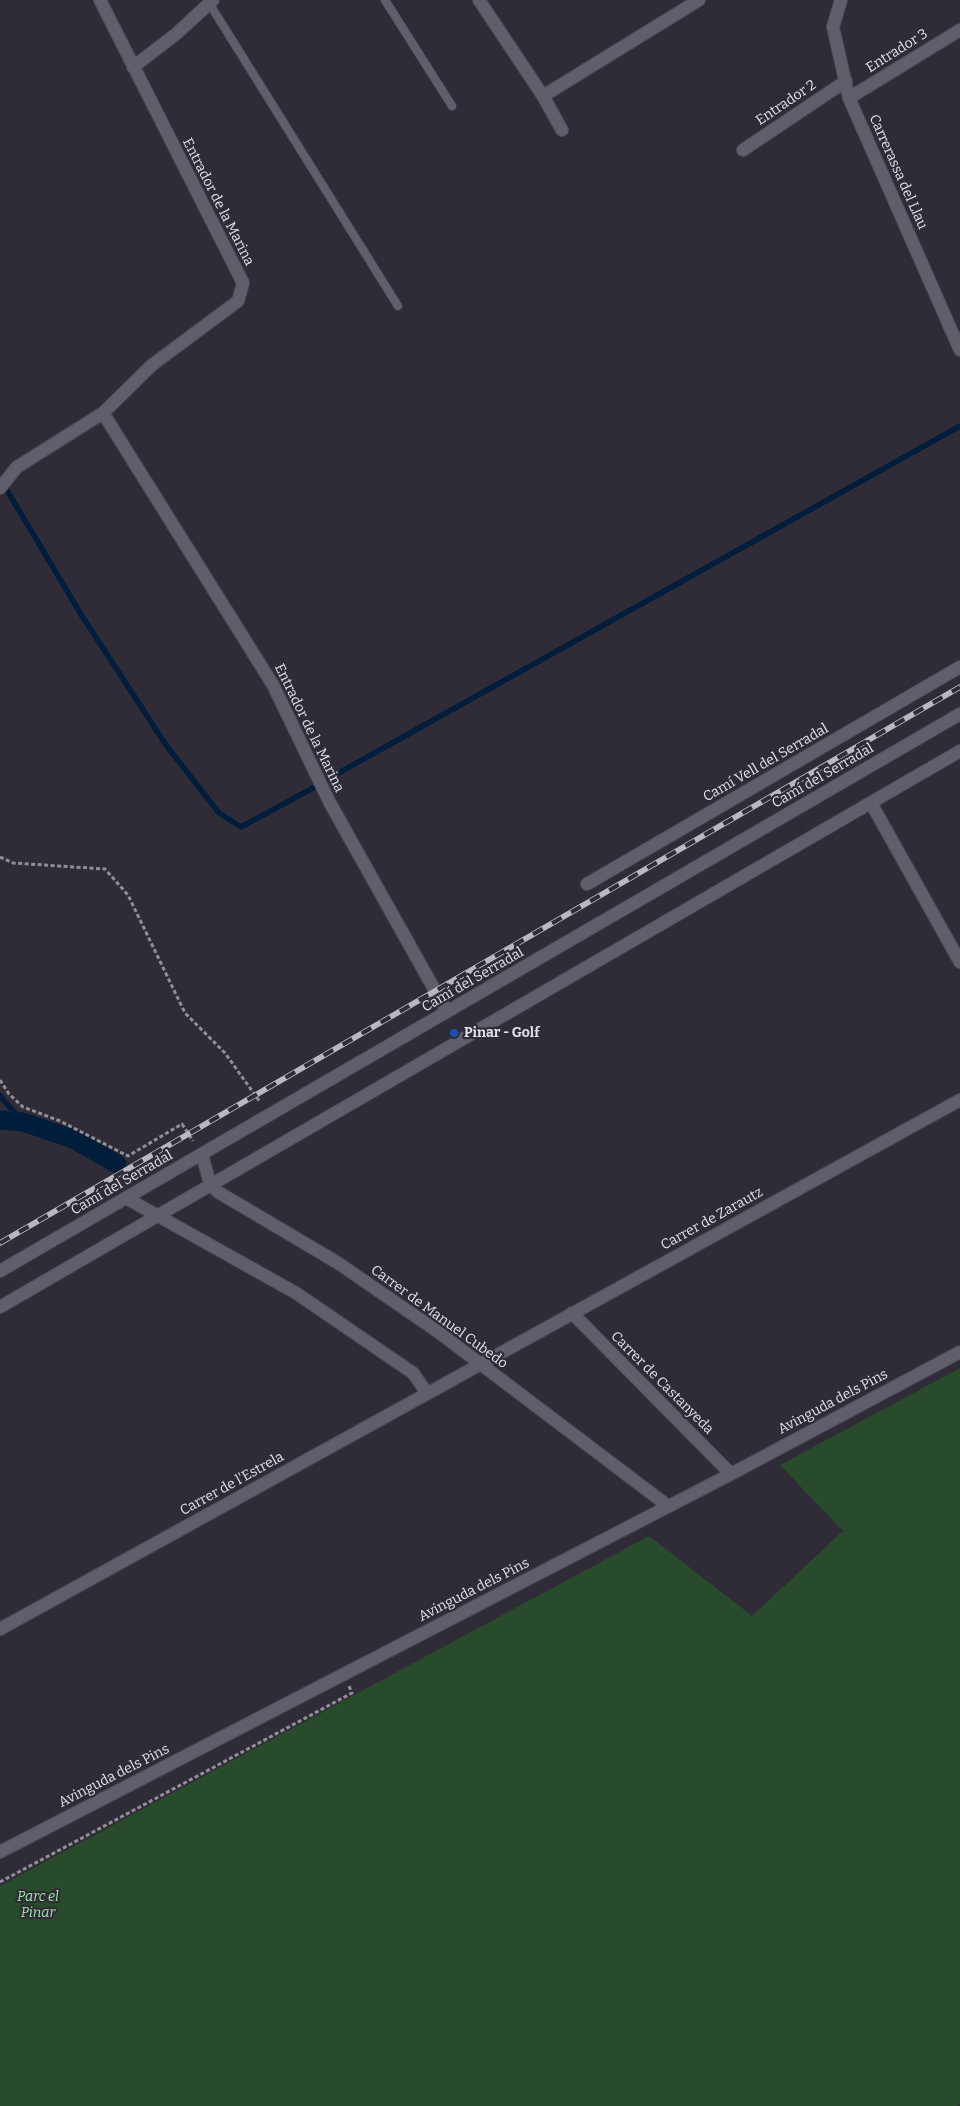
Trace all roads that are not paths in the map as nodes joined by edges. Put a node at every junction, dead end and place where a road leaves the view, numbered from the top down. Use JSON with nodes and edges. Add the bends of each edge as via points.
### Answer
{"nodes":[{"id":1,"x":100,"y":0,"type":"edge"},
{"id":2,"x":385,"y":0,"type":"edge"},
{"id":3,"x":479,"y":0,"type":"edge"},
{"id":4,"x":699,"y":0,"type":"edge"},
{"id":5,"x":841,"y":0,"type":"edge"},
{"id":6,"x":211,"y":2,"type":"edge"},
{"id":7,"x":960,"y":30,"type":"edge"},
{"id":8,"x":133,"y":68,"type":"junction"},
{"id":9,"x":846,"y":81,"type":"junction"},
{"id":10,"x":542,"y":96,"type":"junction"},
{"id":11,"x":849,"y":98,"type":"junction"},
{"id":12,"x":452,"y":106,"type":"dead end"},
{"id":13,"x":562,"y":130,"type":"dead end"},
{"id":14,"x":743,"y":150,"type":"dead end"},
{"id":15,"x":398,"y":306,"type":"dead end"},
{"id":16,"x":960,"y":350,"type":"edge"},
{"id":17,"x":103,"y":413,"type":"junction"},
{"id":18,"x":0,"y":488,"type":"edge"},
{"id":19,"x":960,"y":667,"type":"edge"},
{"id":20,"x":960,"y":714,"type":"edge"},
{"id":21,"x":960,"y":751,"type":"edge"},
{"id":22,"x":870,"y":803,"type":"junction"},
{"id":23,"x":587,"y":884,"type":"dead end"},
{"id":24,"x":960,"y":962,"type":"edge"},
{"id":25,"x":447,"y":1012,"type":"junction"},
{"id":26,"x":960,"y":1100,"type":"edge"},
{"id":27,"x":202,"y":1154,"type":"junction"},
{"id":28,"x":210,"y":1184,"type":"junction"},
{"id":29,"x":126,"y":1198,"type":"junction"},
{"id":30,"x":158,"y":1214,"type":"junction"},
{"id":31,"x":0,"y":1271,"type":"edge"},
{"id":32,"x":0,"y":1307,"type":"edge"},
{"id":33,"x":572,"y":1313,"type":"junction"},
{"id":34,"x":960,"y":1352,"type":"edge"},
{"id":35,"x":479,"y":1364,"type":"junction"},
{"id":36,"x":427,"y":1393,"type":"junction"},
{"id":37,"x":731,"y":1474,"type":"junction"},
{"id":38,"x":668,"y":1506,"type":"junction"},
{"id":39,"x":0,"y":1629,"type":"edge"},
{"id":40,"x":0,"y":1852,"type":"edge"}],
"edges":[{"from":1,"to":8,"type":"street","name":"Entrador de la Marina"},
{"from":2,"to":12,"type":"lane"},
{"from":3,"to":10,"type":"street"},
{"from":4,"to":10,"type":"street"},
{"from":5,"to":9,"type":"street","name":"Carrerassa del Llau","via":[[834,27]]},
{"from":6,"to":8,"type":"street"},
{"from":6,"to":15,"type":"lane"},
{"from":7,"to":11,"type":"street","name":"Entrador 3"},
{"from":8,"to":17,"type":"street","name":"Entrador de la Marina","via":[[243,283],[238,301],[152,365]]},
{"from":9,"to":11,"type":"street","name":"Carrerassa del Llau"},
{"from":9,"to":14,"type":"street","name":"Entrador 2"},
{"from":10,"to":13,"type":"street"},
{"from":11,"to":16,"type":"street","name":"Carrerassa del Llau"},
{"from":17,"to":18,"type":"street","name":"Entrador de la Marina","via":[[17,467]]},
{"from":17,"to":25,"type":"street","name":"Entrador de la Marina","via":[[274,685],[330,804]]},
{"from":19,"to":23,"type":"street","name":"Camí Vell del Serradal"},
{"from":20,"to":25,"type":"street","name":"Camí del Serradal"},
{"from":21,"to":22,"type":"street"},
{"from":22,"to":24,"type":"street"},
{"from":22,"to":28,"type":"street"},
{"from":25,"to":27,"type":"street","name":"Camí del Serradal"},
{"from":26,"to":33,"type":"street","name":"Carrer de Zarautz"},
{"from":27,"to":28,"type":"street"},
{"from":27,"to":29,"type":"street","name":"Camí del Serradal"},
{"from":28,"to":30,"type":"street"},
{"from":28,"to":35,"type":"street","name":"Carrer de Manuel Cubedo","via":[[218,1192],[338,1262]]},
{"from":29,"to":30,"type":"street"},
{"from":29,"to":31,"type":"street","name":"Camí del Serradal"},
{"from":30,"to":32,"type":"street"},
{"from":30,"to":36,"type":"street","via":[[296,1293],[413,1374]]},
{"from":33,"to":35,"type":"street","name":"Carrer de Zarautz"},
{"from":33,"to":37,"type":"street","name":"Carrer de Castanyeda"},
{"from":34,"to":37,"type":"street","name":"Avinguda dels Pins"},
{"from":35,"to":36,"type":"street","name":"Carrer de l'Estrela"},
{"from":35,"to":38,"type":"street","name":"Carrer de Manuel Cubedo"},
{"from":36,"to":39,"type":"street","name":"Carrer de l'Estrela"},
{"from":37,"to":38,"type":"street","name":"Avinguda dels Pins"},
{"from":38,"to":40,"type":"street","name":"Avinguda dels Pins"}]}
